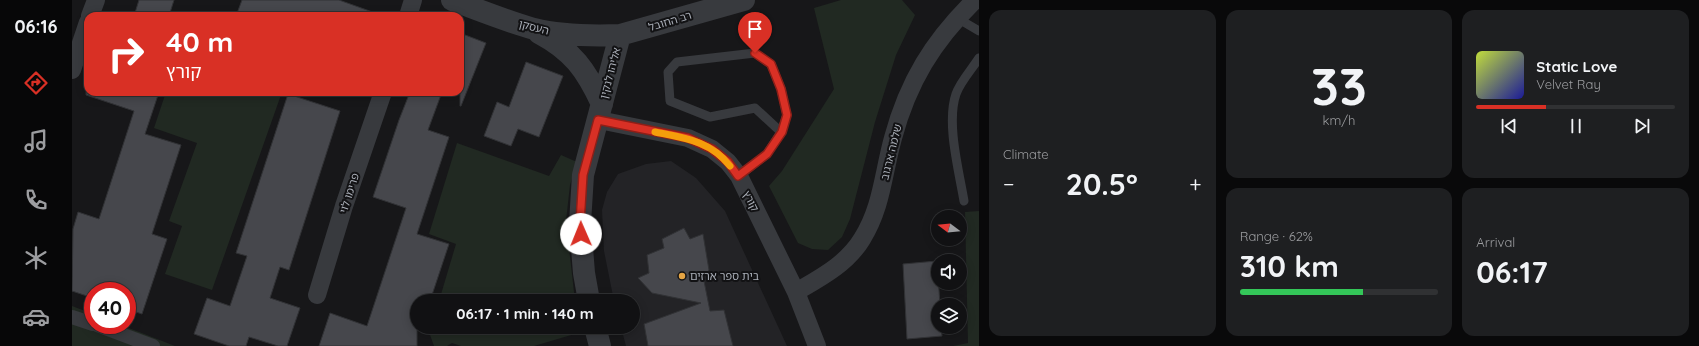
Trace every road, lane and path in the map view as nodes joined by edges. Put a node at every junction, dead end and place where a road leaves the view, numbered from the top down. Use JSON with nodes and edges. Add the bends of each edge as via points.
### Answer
{"nodes":[{"id":1,"x":96,"y":0,"type":"edge"},
{"id":2,"x":414,"y":0,"type":"edge"},
{"id":3,"x":452,"y":0,"type":"edge"},
{"id":4,"x":744,"y":0,"type":"edge"},
{"id":5,"x":975,"y":0,"type":"edge"},
{"id":6,"x":716,"y":3,"type":"edge"},
{"id":7,"x":92,"y":12,"type":"edge"},
{"id":8,"x":410,"y":12,"type":"edge"},
{"id":9,"x":957,"y":18,"type":"junction"},
{"id":10,"x":520,"y":24,"type":"junction"},
{"id":11,"x":979,"y":31,"type":"edge"},
{"id":12,"x":84,"y":34,"type":"edge"},
{"id":13,"x":620,"y":35,"type":"junction"},
{"id":14,"x":979,"y":58,"type":"edge"},
{"id":15,"x":72,"y":70,"type":"edge"},
{"id":16,"x":381,"y":96,"type":"edge"},
{"id":17,"x":600,"y":112,"type":"junction"},
{"id":18,"x":782,"y":132,"type":"junction"},
{"id":19,"x":738,"y":176,"type":"junction"},
{"id":20,"x":964,"y":201,"type":"dead end"},
{"id":21,"x":796,"y":292,"type":"junction"},
{"id":22,"x":588,"y":294,"type":"edge"},
{"id":23,"x":318,"y":296,"type":"dead end"},
{"id":24,"x":72,"y":317,"type":"edge"},
{"id":25,"x":84,"y":321,"type":"edge"},
{"id":26,"x":121,"y":334,"type":"edge"},
{"id":27,"x":596,"y":334,"type":"edge"},
{"id":28,"x":153,"y":346,"type":"edge"},
{"id":29,"x":600,"y":346,"type":"edge"},
{"id":30,"x":817,"y":346,"type":"edge"}],
"edges":[{"from":1,"to":7,"type":"street"},
{"from":2,"to":8,"type":"street"},
{"from":3,"to":10,"type":"street","name":"העסקן"},
{"from":4,"to":6,"type":"street","name":"רב החובל"},
{"from":5,"to":9,"type":"street","name":"שלמה ארגוב"},
{"from":6,"to":13,"type":"street","name":"רב החובל"},
{"from":9,"to":11,"type":"lane"},
{"from":9,"to":21,"type":"street","name":"שלמה ארגוב","via":[[930,52],[910,88],[893,138],[877,209],[862,240],[848,257],[830,272]]},
{"from":10,"to":13,"type":"street","name":"העסקן","via":[[548,32]]},
{"from":10,"to":17,"type":"street","via":[[549,39],[579,63],[590,79]]},
{"from":12,"to":15,"type":"street"},
{"from":13,"to":17,"type":"street","name":"אליהו לנקין"},
{"from":14,"to":20,"type":"lane","via":[[956,92],[953,104],[952,129]]},
{"from":16,"to":23,"type":"street","name":"פרימו לוי","via":[[344,206]]},
{"from":17,"to":19,"type":"street","name":"קורץ","via":[[688,138],[712,149],[728,162]]},
{"from":17,"to":22,"type":"street","name":"אליהו לנקין","via":[[583,175],[580,223]]},
{"from":18,"to":18,"type":"lane","via":[[787,115],[781,89],[771,64],[755,53],[677,62],[668,72],[670,101],[710,117],[755,108]]},
{"from":18,"to":19,"type":"lane","via":[[767,154]]},
{"from":19,"to":21,"type":"street","name":"קורץ"},
{"from":21,"to":30,"type":"street","name":"קורץ"},
{"from":24,"to":25,"type":"street"},
{"from":26,"to":28,"type":"street"},
{"from":27,"to":29,"type":"street"}]}
